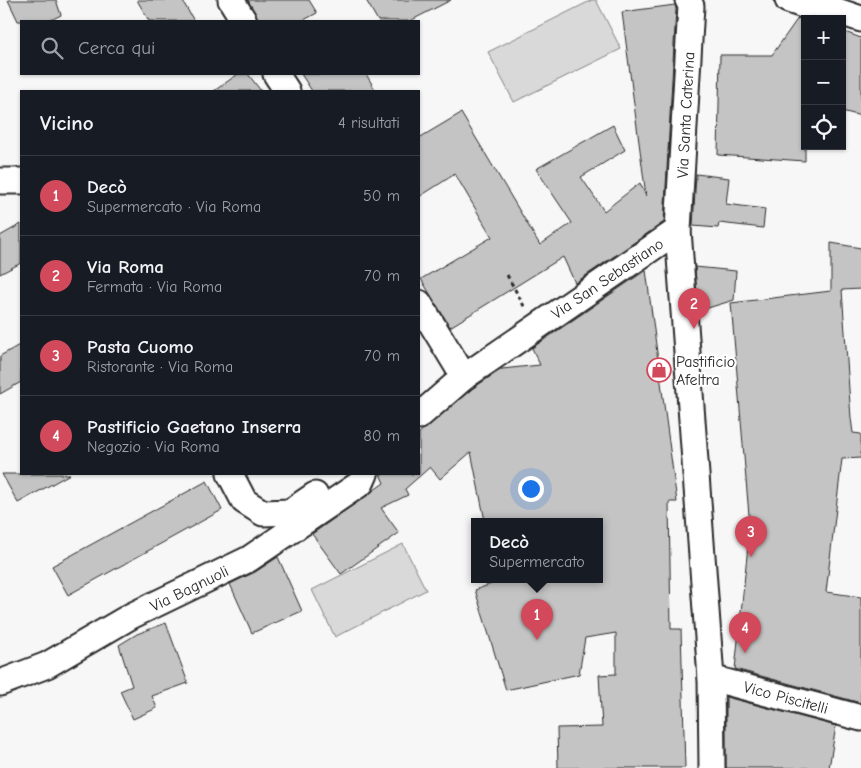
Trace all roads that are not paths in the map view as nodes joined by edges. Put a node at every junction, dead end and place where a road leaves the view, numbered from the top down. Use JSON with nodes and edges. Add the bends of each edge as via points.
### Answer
{"nodes":[{"id":1,"x":232,"y":0,"type":"edge"},
{"id":2,"x":788,"y":0,"type":"edge"},
{"id":3,"x":693,"y":2,"type":"edge"},
{"id":4,"x":861,"y":19,"type":"edge"},
{"id":5,"x":243,"y":20,"type":"edge"},
{"id":6,"x":277,"y":75,"type":"edge"},
{"id":7,"x":286,"y":90,"type":"edge"},
{"id":8,"x":0,"y":181,"type":"edge"},
{"id":9,"x":20,"y":181,"type":"edge"},
{"id":10,"x":678,"y":230,"type":"junction"},
{"id":11,"x":420,"y":305,"type":"edge"},
{"id":12,"x":464,"y":377,"type":"junction"},
{"id":13,"x":420,"y":415,"type":"edge"},
{"id":14,"x":231,"y":475,"type":"edge"},
{"id":15,"x":344,"y":475,"type":"edge"},
{"id":16,"x":365,"y":475,"type":"edge"},
{"id":17,"x":711,"y":678,"type":"junction"},
{"id":18,"x":0,"y":683,"type":"edge"},
{"id":19,"x":861,"y":718,"type":"edge"},
{"id":20,"x":712,"y":768,"type":"edge"}],
"edges":[{"from":1,"to":5,"type":"street"},
{"from":2,"to":4,"type":"street","via":[[804,5],[816,4]]},
{"from":3,"to":10,"type":"street","name":"Via Santa Caterina"},
{"from":6,"to":7,"type":"street"},
{"from":8,"to":9,"type":"street"},
{"from":10,"to":12,"type":"street","name":"Via San Sebastiano"},
{"from":10,"to":17,"type":"street","name":"Via Santa Caterina"},
{"from":11,"to":12,"type":"street"},
{"from":12,"to":13,"type":"street","name":"Via San Sebastiano"},
{"from":14,"to":15,"type":"street","via":[[244,501],[263,513],[290,512]]},
{"from":16,"to":18,"type":"street","name":"Via Bagnuoli","via":[[361,483],[249,560],[131,616],[47,665]]},
{"from":17,"to":19,"type":"street","name":"Vico Piscitelli"},
{"from":17,"to":20,"type":"street","name":"Via Santa Caterina"}]}
